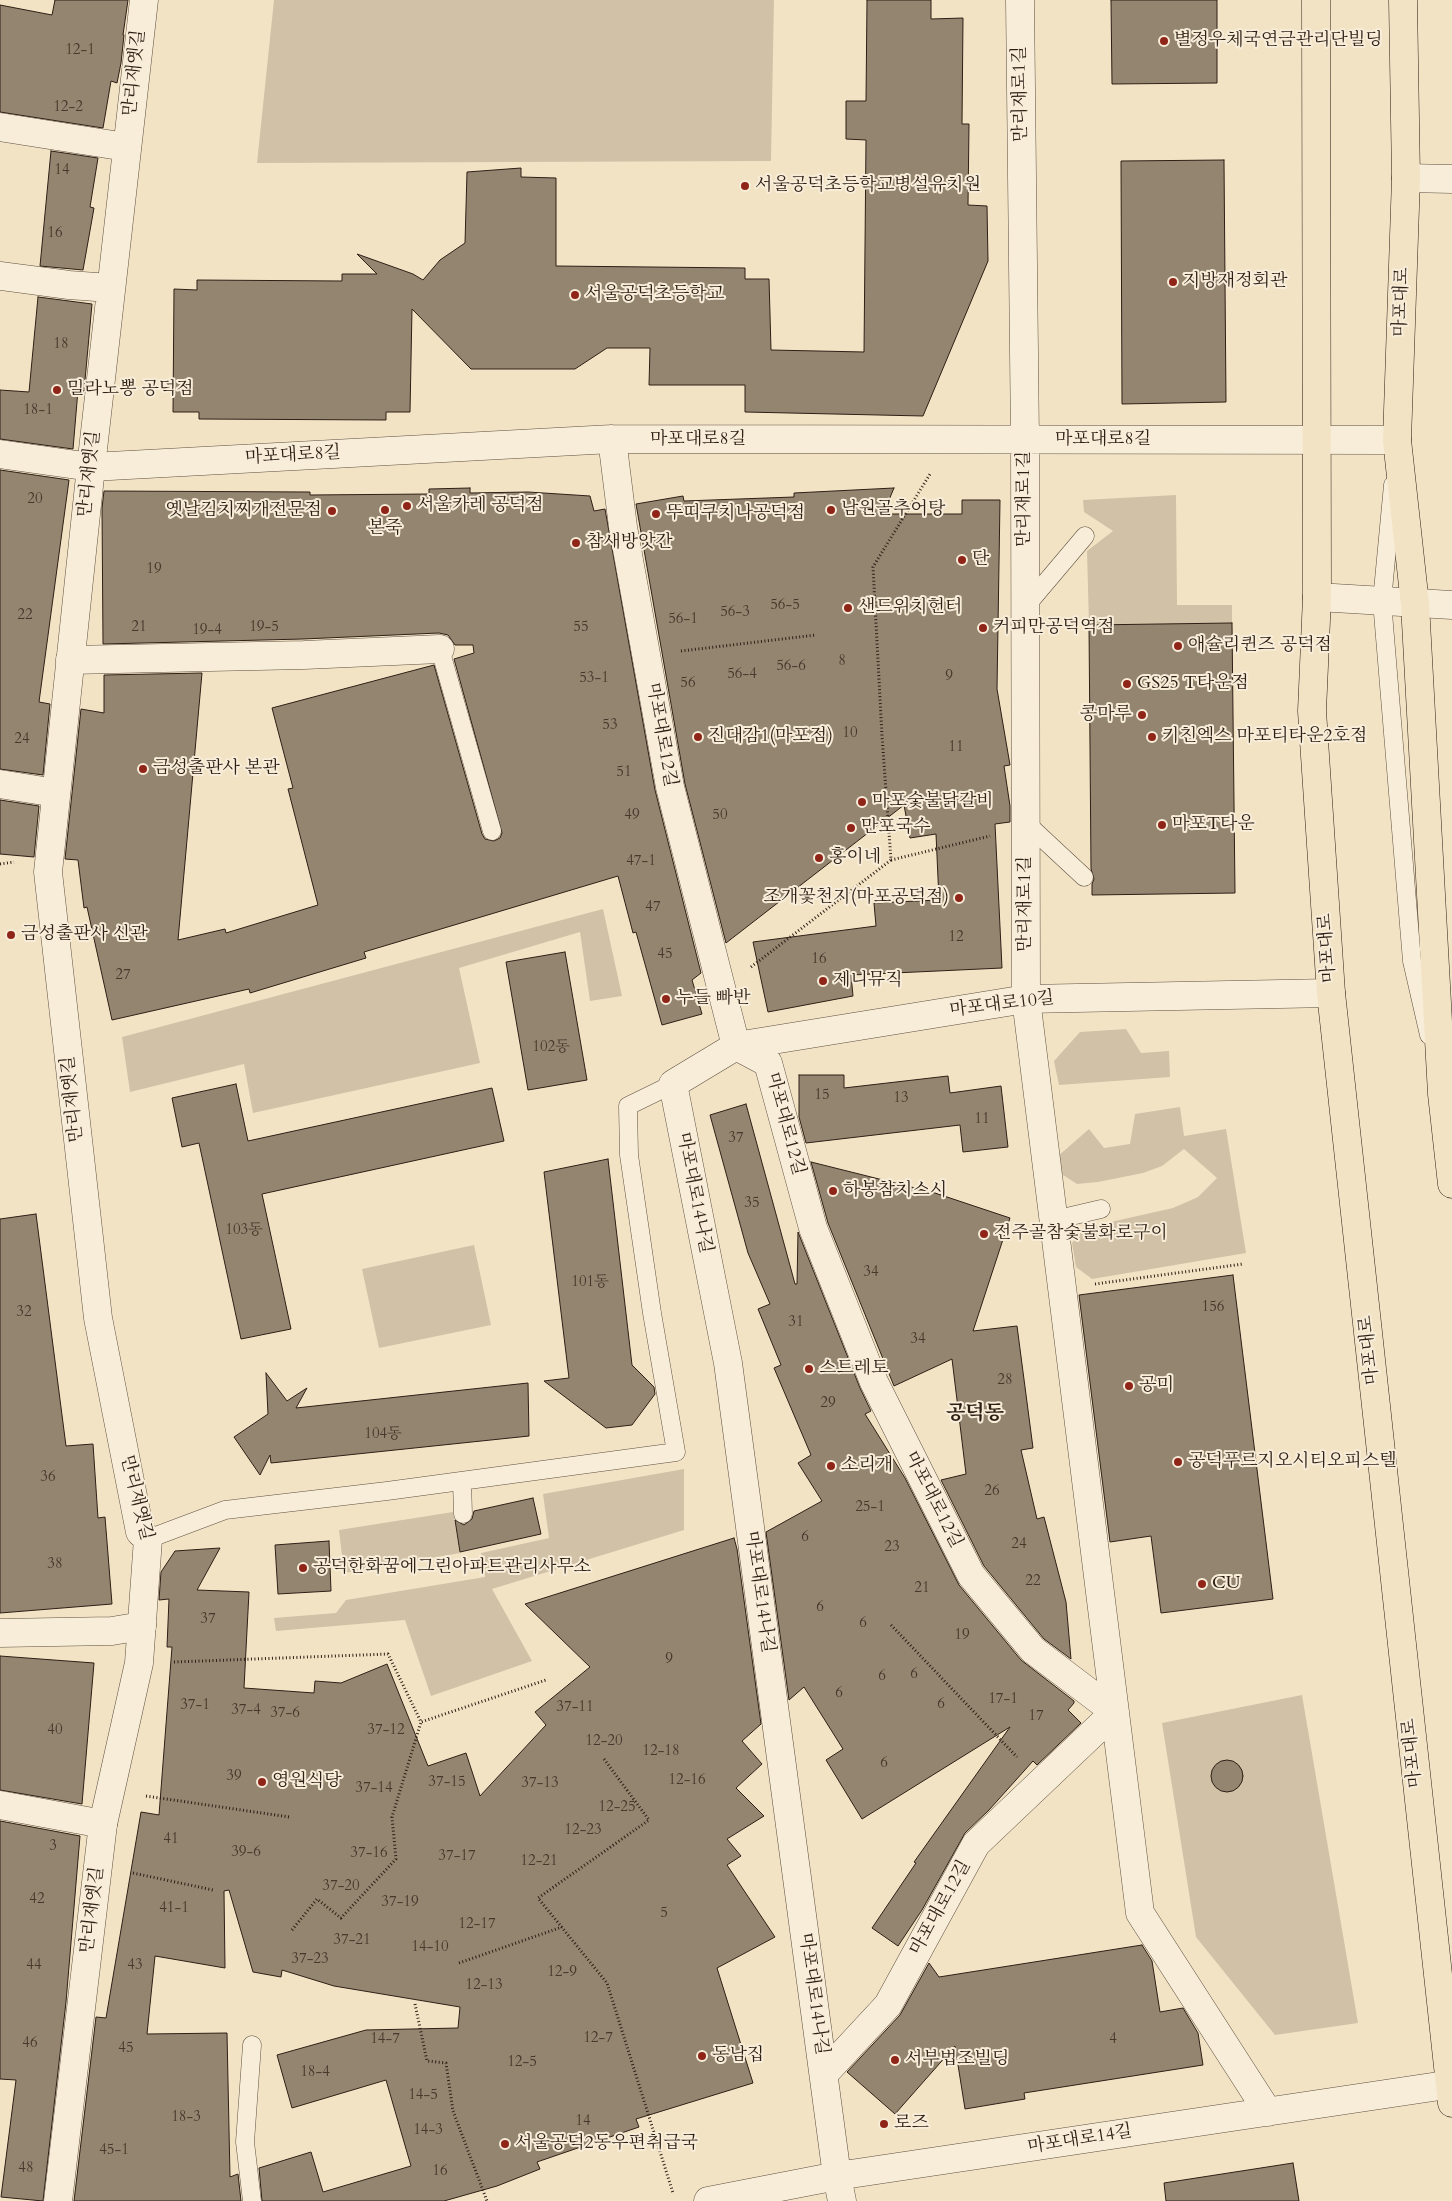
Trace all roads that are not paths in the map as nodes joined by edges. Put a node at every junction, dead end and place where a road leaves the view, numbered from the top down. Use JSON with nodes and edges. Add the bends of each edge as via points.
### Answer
{"nodes":[{"id":1,"x":144,"y":0,"type":"edge"},
{"id":2,"x":1020,"y":0,"type":"edge"},
{"id":3,"x":1316,"y":0,"type":"edge"},
{"id":4,"x":1403,"y":0,"type":"edge"},
{"id":5,"x":0,"y":127,"type":"edge"},
{"id":6,"x":126,"y":147,"type":"junction"},
{"id":7,"x":1406,"y":178,"type":"junction"},
{"id":8,"x":1452,"y":179,"type":"edge"},
{"id":9,"x":0,"y":276,"type":"edge"},
{"id":10,"x":110,"y":288,"type":"junction"},
{"id":11,"x":612,"y":439,"type":"junction"},
{"id":12,"x":1025,"y":440,"type":"junction"},
{"id":13,"x":1397,"y":440,"type":"junction"},
{"id":14,"x":1316,"y":441,"type":"junction"},
{"id":15,"x":0,"y":454,"type":"edge"},
{"id":16,"x":90,"y":466,"type":"junction"},
{"id":17,"x":1085,"y":536,"type":"dead end"},
{"id":18,"x":1317,"y":597,"type":"junction"},
{"id":19,"x":1382,"y":601,"type":"junction"},
{"id":20,"x":1415,"y":604,"type":"junction"},
{"id":21,"x":1452,"y":605,"type":"edge"},
{"id":22,"x":1025,"y":607,"type":"junction"},
{"id":23,"x":440,"y":648,"type":"joint"},
{"id":24,"x":70,"y":660,"type":"junction"},
{"id":25,"x":0,"y":784,"type":"edge"},
{"id":26,"x":56,"y":793,"type":"junction"},
{"id":27,"x":1026,"y":826,"type":"junction"},
{"id":28,"x":492,"y":831,"type":"dead end"},
{"id":29,"x":1084,"y":877,"type":"dead end"},
{"id":30,"x":1331,"y":993,"type":"junction"},
{"id":31,"x":1026,"y":999,"type":"junction"},
{"id":32,"x":736,"y":1046,"type":"junction"},
{"id":33,"x":673,"y":1084,"type":"junction"},
{"id":34,"x":1442,"y":1094,"type":"junction"},
{"id":35,"x":1452,"y":1184,"type":"edge"},
{"id":36,"x":1101,"y":1209,"type":"dead end"},
{"id":37,"x":1054,"y":1220,"type":"junction"},
{"id":38,"x":462,"y":1481,"type":"junction"},
{"id":39,"x":463,"y":1514,"type":"dead end"},
{"id":40,"x":148,"y":1539,"type":"junction"},
{"id":41,"x":142,"y":1626,"type":"junction"},
{"id":42,"x":0,"y":1633,"type":"edge"},
{"id":43,"x":1115,"y":1712,"type":"junction"},
{"id":44,"x":0,"y":1805,"type":"edge"},
{"id":45,"x":103,"y":1824,"type":"junction"},
{"id":46,"x":252,"y":2046,"type":"dead end"},
{"id":47,"x":824,"y":2074,"type":"junction"},
{"id":48,"x":1451,"y":2090,"type":"edge"},
{"id":49,"x":1268,"y":2112,"type":"junction"},
{"id":50,"x":840,"y":2189,"type":"edge"},
{"id":51,"x":58,"y":2201,"type":"edge"},
{"id":52,"x":252,"y":2201,"type":"edge"},
{"id":53,"x":708,"y":2201,"type":"edge"}],
"edges":[{"from":1,"to":6,"type":"street","name":"만리재옛길"},
{"from":2,"to":12,"type":"street","name":"만리재로1길"},
{"from":3,"to":14,"type":"main road","name":"마포대로"},
{"from":4,"to":7,"type":"main road","name":"마포대로"},
{"from":5,"to":6,"type":"street"},
{"from":6,"to":10,"type":"street","name":"만리재옛길"},
{"from":7,"to":8,"type":"street"},
{"from":7,"to":13,"type":"main road","name":"마포대로"},
{"from":9,"to":10,"type":"street"},
{"from":10,"to":16,"type":"street","name":"만리재옛길"},
{"from":11,"to":12,"type":"street","name":"마포대로8길"},
{"from":11,"to":16,"type":"street","name":"마포대로8길"},
{"from":11,"to":32,"type":"street","name":"마포대로12길","via":[[623,527],[670,787]]},
{"from":12,"to":14,"type":"street","name":"마포대로8길"},
{"from":12,"to":22,"type":"street","name":"만리재로1길"},
{"from":13,"to":14,"type":"street","name":"마포대로8길"},
{"from":13,"to":19,"type":"lane"},
{"from":13,"to":20,"type":"main road","name":"마포대로"},
{"from":14,"to":18,"type":"main road","name":"마포대로"},
{"from":15,"to":16,"type":"street","name":"마포대로8길"},
{"from":16,"to":24,"type":"street","name":"만리재옛길"},
{"from":17,"to":22,"type":"lane"},
{"from":18,"to":19,"type":"street"},
{"from":18,"to":30,"type":"main road","name":"마포대로","via":[[1312,710]]},
{"from":19,"to":20,"type":"street"},
{"from":19,"to":34,"type":"lane","via":[[1412,961]]},
{"from":20,"to":21,"type":"street"},
{"from":20,"to":34,"type":"main road","name":"마포대로"},
{"from":22,"to":27,"type":"street","name":"만리재로1길"},
{"from":23,"to":24,"type":"street","via":[[304,655]]},
{"from":23,"to":28,"type":"lane"},
{"from":24,"to":26,"type":"street","name":"만리재옛길"},
{"from":25,"to":26,"type":"street"},
{"from":26,"to":40,"type":"street","name":"만리재옛길","via":[[48,872],[98,1318],[140,1532]]},
{"from":27,"to":29,"type":"lane"},
{"from":27,"to":31,"type":"street","name":"만리재로1길"},
{"from":30,"to":31,"type":"street","name":"마포대로10길"},
{"from":30,"to":48,"type":"main road","name":"마포대로"},
{"from":31,"to":32,"type":"street","name":"마포대로10길"},
{"from":31,"to":37,"type":"street","name":"만리재로1길"},
{"from":32,"to":33,"type":"street"},
{"from":32,"to":43,"type":"street","name":"마포대로12길","via":[[768,1063],[813,1228],[874,1382],[971,1575],[1033,1650]]},
{"from":33,"to":38,"type":"lane","via":[[628,1106],[634,1184],[676,1452]]},
{"from":33,"to":47,"type":"street","name":"마포대로14나길","via":[[728,1363]]},
{"from":34,"to":35,"type":"main road","name":"마포대로"},
{"from":36,"to":37,"type":"lane"},
{"from":37,"to":43,"type":"street","name":"만리재로1길"},
{"from":38,"to":39,"type":"lane"},
{"from":38,"to":40,"type":"lane","via":[[225,1510]]},
{"from":40,"to":41,"type":"street","name":"만리재옛길"},
{"from":41,"to":42,"type":"street","via":[[112,1631]]},
{"from":41,"to":45,"type":"street","name":"만리재옛길","via":[[139,1663]]},
{"from":43,"to":47,"type":"street","name":"마포대로12길","via":[[976,1844],[888,2005]]},
{"from":43,"to":49,"type":"street","via":[[1140,1913]]},
{"from":44,"to":45,"type":"street"},
{"from":45,"to":51,"type":"street","name":"만리재옛길"},
{"from":46,"to":52,"type":"lane","via":[[245,2142]]},
{"from":47,"to":50,"type":"street","name":"마포대로14나길"},
{"from":48,"to":49,"type":"street","name":"마포대로14길"},
{"from":49,"to":50,"type":"street","name":"마포대로14길"},
{"from":50,"to":53,"type":"street","name":"마포대로14길"}]}
